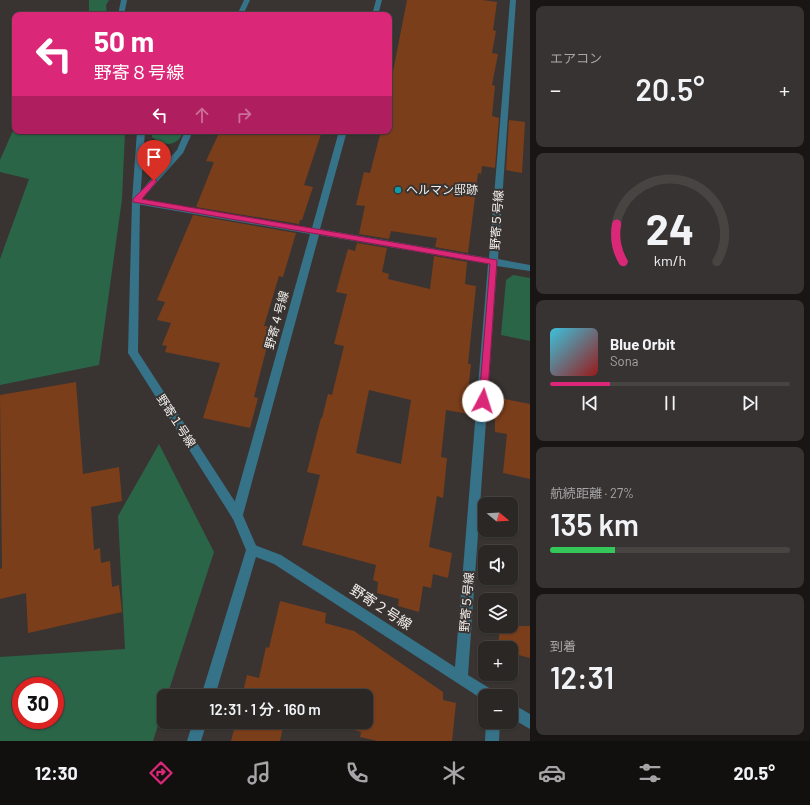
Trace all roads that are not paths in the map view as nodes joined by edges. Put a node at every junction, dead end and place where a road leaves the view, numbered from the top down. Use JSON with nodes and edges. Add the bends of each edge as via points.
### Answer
{"nodes":[{"id":1,"x":124,"y":0,"type":"edge"},
{"id":2,"x":247,"y":0,"type":"edge"},
{"id":3,"x":379,"y":0,"type":"edge"},
{"id":4,"x":513,"y":0,"type":"edge"},
{"id":5,"x":121,"y":12,"type":"edge"},
{"id":6,"x":241,"y":12,"type":"edge"},
{"id":7,"x":375,"y":12,"type":"edge"},
{"id":8,"x":141,"y":134,"type":"edge"},
{"id":9,"x":188,"y":134,"type":"edge"},
{"id":10,"x":341,"y":134,"type":"edge"},
{"id":11,"x":136,"y":200,"type":"junction"},
{"id":12,"x":314,"y":232,"type":"junction"},
{"id":13,"x":494,"y":262,"type":"junction"},
{"id":14,"x":530,"y":268,"type":"edge"},
{"id":15,"x":237,"y":516,"type":"junction"},
{"id":16,"x":252,"y":550,"type":"junction"},
{"id":17,"x":461,"y":678,"type":"junction"},
{"id":18,"x":210,"y":689,"type":"edge"},
{"id":19,"x":478,"y":689,"type":"edge"},
{"id":20,"x":518,"y":714,"type":"edge"},
{"id":21,"x":530,"y":722,"type":"edge"},
{"id":22,"x":198,"y":729,"type":"edge"},
{"id":23,"x":493,"y":729,"type":"edge"},
{"id":24,"x":194,"y":741,"type":"edge"},
{"id":25,"x":492,"y":741,"type":"edge"}],
"edges":[{"from":1,"to":5,"type":"street"},
{"from":2,"to":6,"type":"street"},
{"from":3,"to":7,"type":"street"},
{"from":4,"to":13,"type":"street","name":"野寄５号線"},
{"from":8,"to":11,"type":"street","name":"野寄１号線"},
{"from":9,"to":11,"type":"street","via":[[180,152]]},
{"from":10,"to":12,"type":"street","name":"野寄４号線"},
{"from":11,"to":12,"type":"street"},
{"from":11,"to":15,"type":"street","name":"野寄１号線","via":[[133,353]]},
{"from":12,"to":13,"type":"street"},
{"from":12,"to":15,"type":"street","name":"野寄４号線"},
{"from":13,"to":14,"type":"street"},
{"from":13,"to":17,"type":"street","name":"野寄５号線"},
{"from":15,"to":16,"type":"street","name":"野寄１号線"},
{"from":16,"to":17,"type":"street","name":"野寄２号線","via":[[277,559]]},
{"from":16,"to":18,"type":"street"},
{"from":17,"to":19,"type":"street","name":"野寄２号線"},
{"from":20,"to":21,"type":"street"},
{"from":22,"to":24,"type":"street"},
{"from":23,"to":25,"type":"street"}]}
